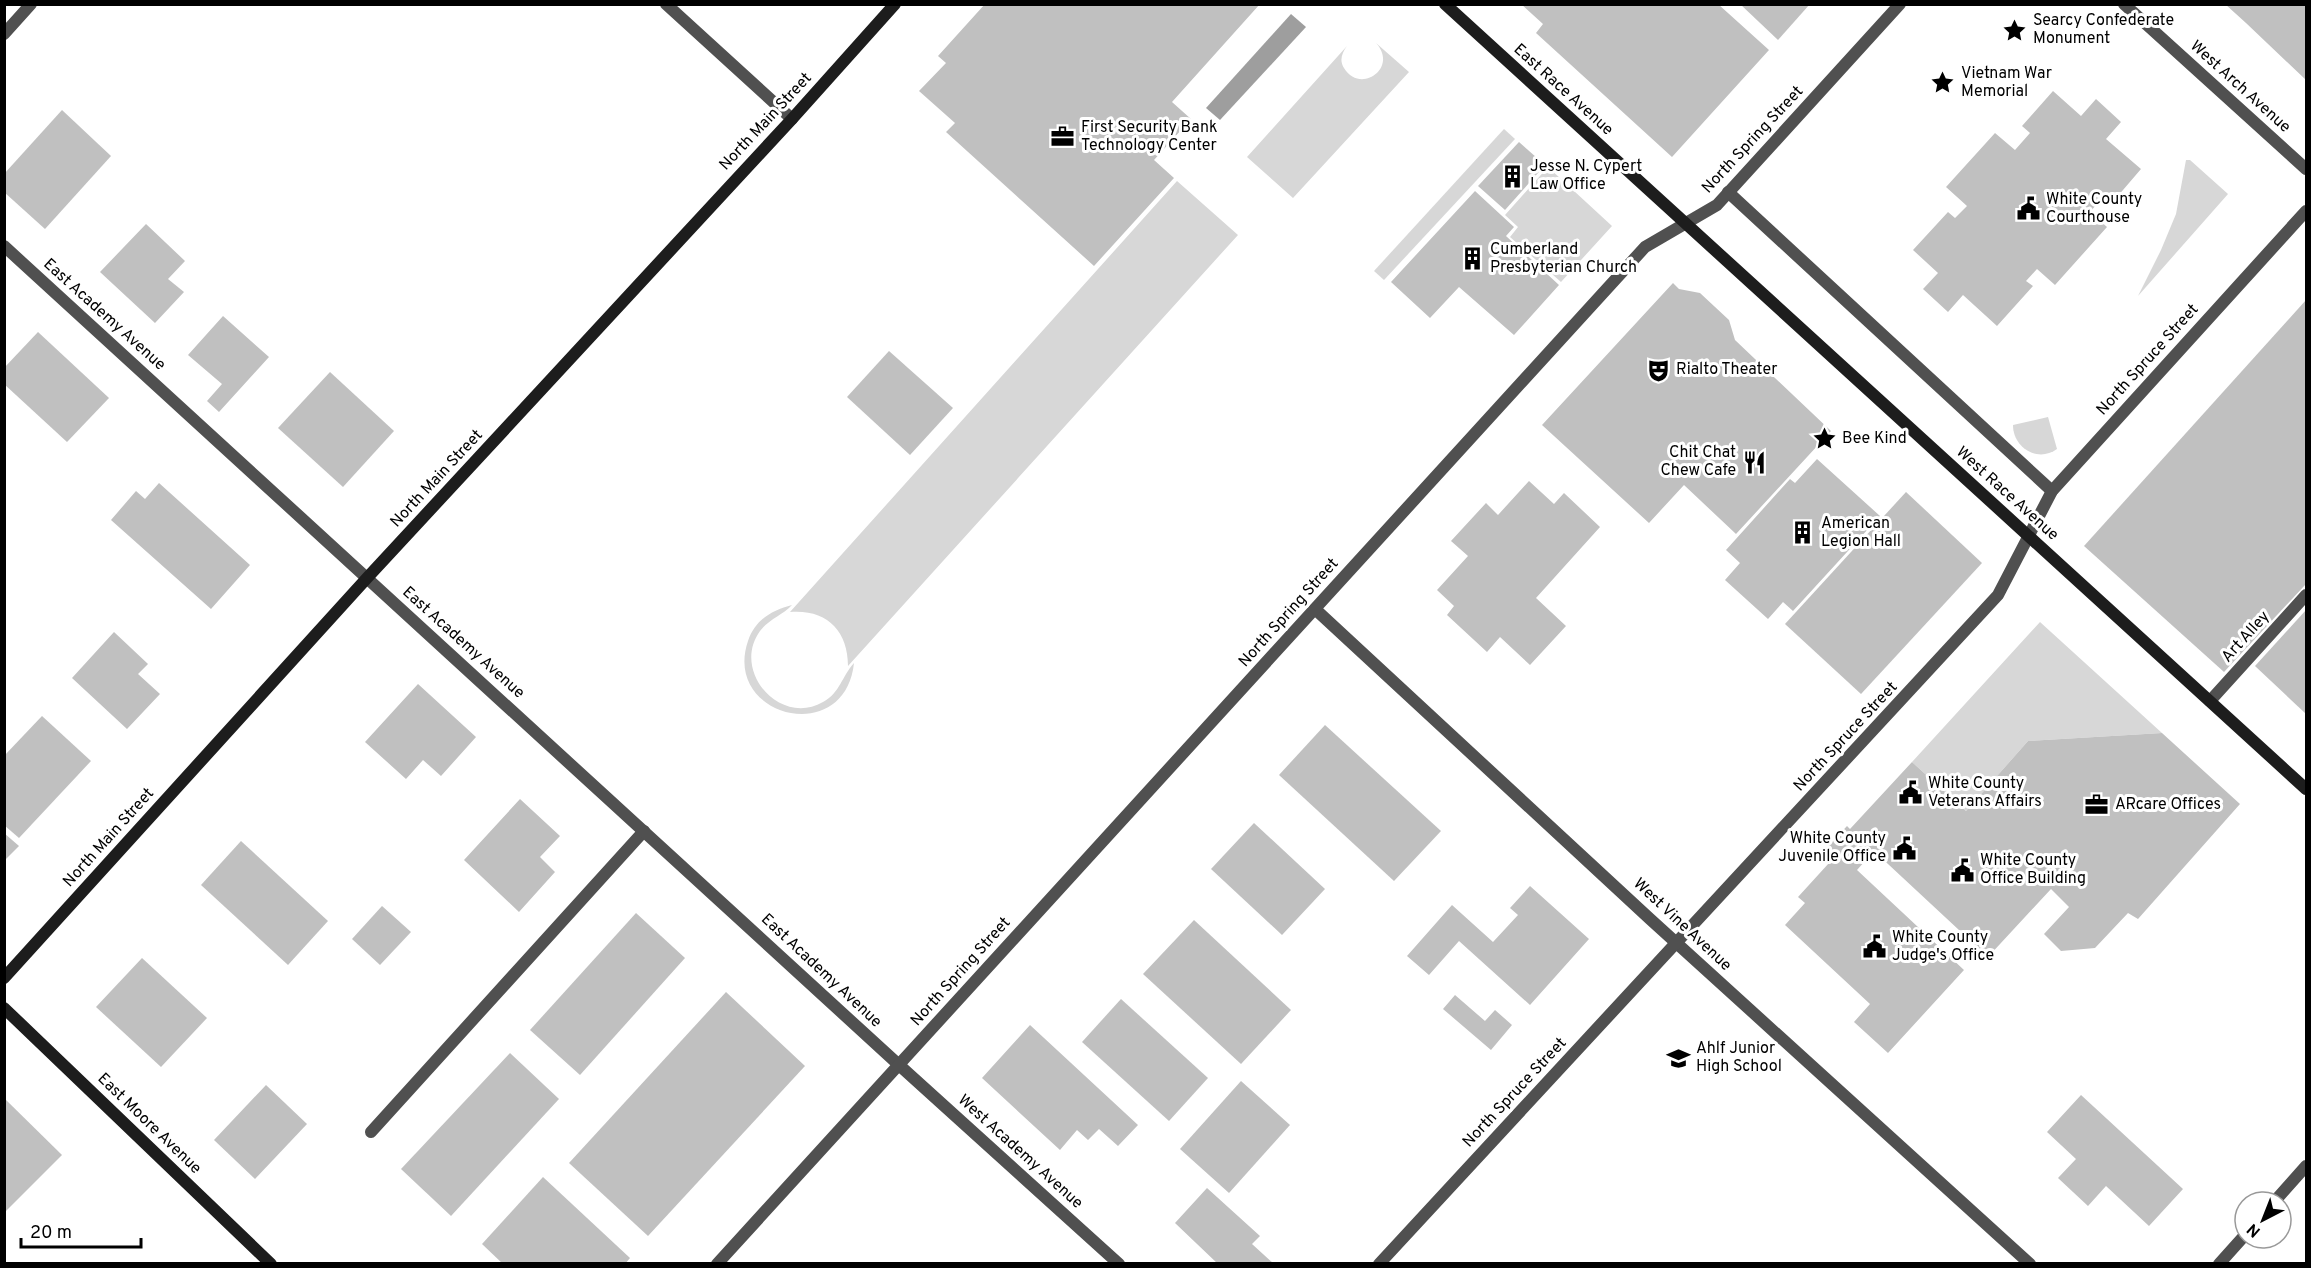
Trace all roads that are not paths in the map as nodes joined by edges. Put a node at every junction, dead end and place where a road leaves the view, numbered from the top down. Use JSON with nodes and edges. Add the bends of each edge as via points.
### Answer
{"nodes":[{"id":1,"x":31,"y":4,"type":"edge"},
{"id":2,"x":666,"y":4,"type":"edge"},
{"id":3,"x":895,"y":4,"type":"edge"},
{"id":4,"x":1445,"y":4,"type":"edge"},
{"id":5,"x":1900,"y":4,"type":"edge"},
{"id":6,"x":2124,"y":4,"type":"edge"},
{"id":7,"x":4,"y":34,"type":"edge"},
{"id":8,"x":792,"y":119,"type":"junction"},
{"id":9,"x":2307,"y":169,"type":"edge"},
{"id":10,"x":1728,"y":192,"type":"junction"},
{"id":11,"x":2307,"y":211,"type":"edge"},
{"id":12,"x":1685,"y":224,"type":"junction"},
{"id":13,"x":4,"y":246,"type":"edge"},
{"id":14,"x":2052,"y":491,"type":"junction"},
{"id":15,"x":2029,"y":537,"type":"junction"},
{"id":16,"x":367,"y":578,"type":"junction"},
{"id":17,"x":2307,"y":596,"type":"edge"},
{"id":18,"x":1315,"y":609,"type":"junction"},
{"id":19,"x":2210,"y":701,"type":"junction"},
{"id":20,"x":2307,"y":789,"type":"edge"},
{"id":21,"x":644,"y":831,"type":"junction"},
{"id":22,"x":1678,"y":944,"type":"junction"},
{"id":23,"x":4,"y":978,"type":"edge"},
{"id":24,"x":4,"y":1008,"type":"edge"},
{"id":25,"x":899,"y":1065,"type":"junction"},
{"id":26,"x":371,"y":1132,"type":"dead end"},
{"id":27,"x":2307,"y":1166,"type":"edge"},
{"id":28,"x":2285,"y":1190,"type":"edge"},
{"id":29,"x":2233,"y":1247,"type":"edge"},
{"id":30,"x":271,"y":1263,"type":"edge"},
{"id":31,"x":717,"y":1263,"type":"edge"},
{"id":32,"x":1119,"y":1263,"type":"edge"},
{"id":33,"x":1379,"y":1263,"type":"edge"},
{"id":34,"x":2030,"y":1263,"type":"edge"},
{"id":35,"x":2219,"y":1263,"type":"edge"}],
"edges":[{"from":1,"to":7,"type":"street"},
{"from":2,"to":8,"type":"street"},
{"from":3,"to":8,"type":"street","name":"North Main Street"},
{"from":4,"to":12,"type":"street","name":"East Race Avenue"},
{"from":5,"to":10,"type":"street","name":"North Spring Street"},
{"from":6,"to":9,"type":"street","name":"West Arch Avenue"},
{"from":8,"to":16,"type":"street","name":"North Main Street"},
{"from":10,"to":12,"type":"street","name":"North Spring Street","via":[[1717,205]]},
{"from":10,"to":14,"type":"street"},
{"from":11,"to":14,"type":"street","name":"North Spruce Street"},
{"from":12,"to":15,"type":"street","name":"West Race Avenue"},
{"from":12,"to":18,"type":"street","name":"North Spring Street","via":[[1645,247]]},
{"from":13,"to":16,"type":"street","name":"East Academy Avenue"},
{"from":14,"to":15,"type":"street","name":"North Spruce Street"},
{"from":15,"to":19,"type":"street","name":"West Race Avenue"},
{"from":15,"to":22,"type":"street","name":"North Spruce Street","via":[[1998,595]]},
{"from":16,"to":21,"type":"street","name":"East Academy Avenue"},
{"from":16,"to":23,"type":"street","name":"North Main Street"},
{"from":17,"to":19,"type":"street","name":"Art Alley"},
{"from":18,"to":22,"type":"street","name":"West Vine Avenue"},
{"from":18,"to":25,"type":"street","name":"North Spring Street"},
{"from":19,"to":20,"type":"street","name":"West Race Avenue"},
{"from":21,"to":25,"type":"street","name":"East Academy Avenue"},
{"from":21,"to":26,"type":"street"},
{"from":22,"to":33,"type":"street","name":"North Spruce Street"},
{"from":22,"to":34,"type":"street","name":"West Vine Avenue"},
{"from":24,"to":30,"type":"street","name":"East Moore Avenue"},
{"from":25,"to":31,"type":"street","name":"North Spring Street"},
{"from":25,"to":32,"type":"street","name":"West Academy Avenue"},
{"from":27,"to":28,"type":"street"},
{"from":29,"to":35,"type":"street"}]}
